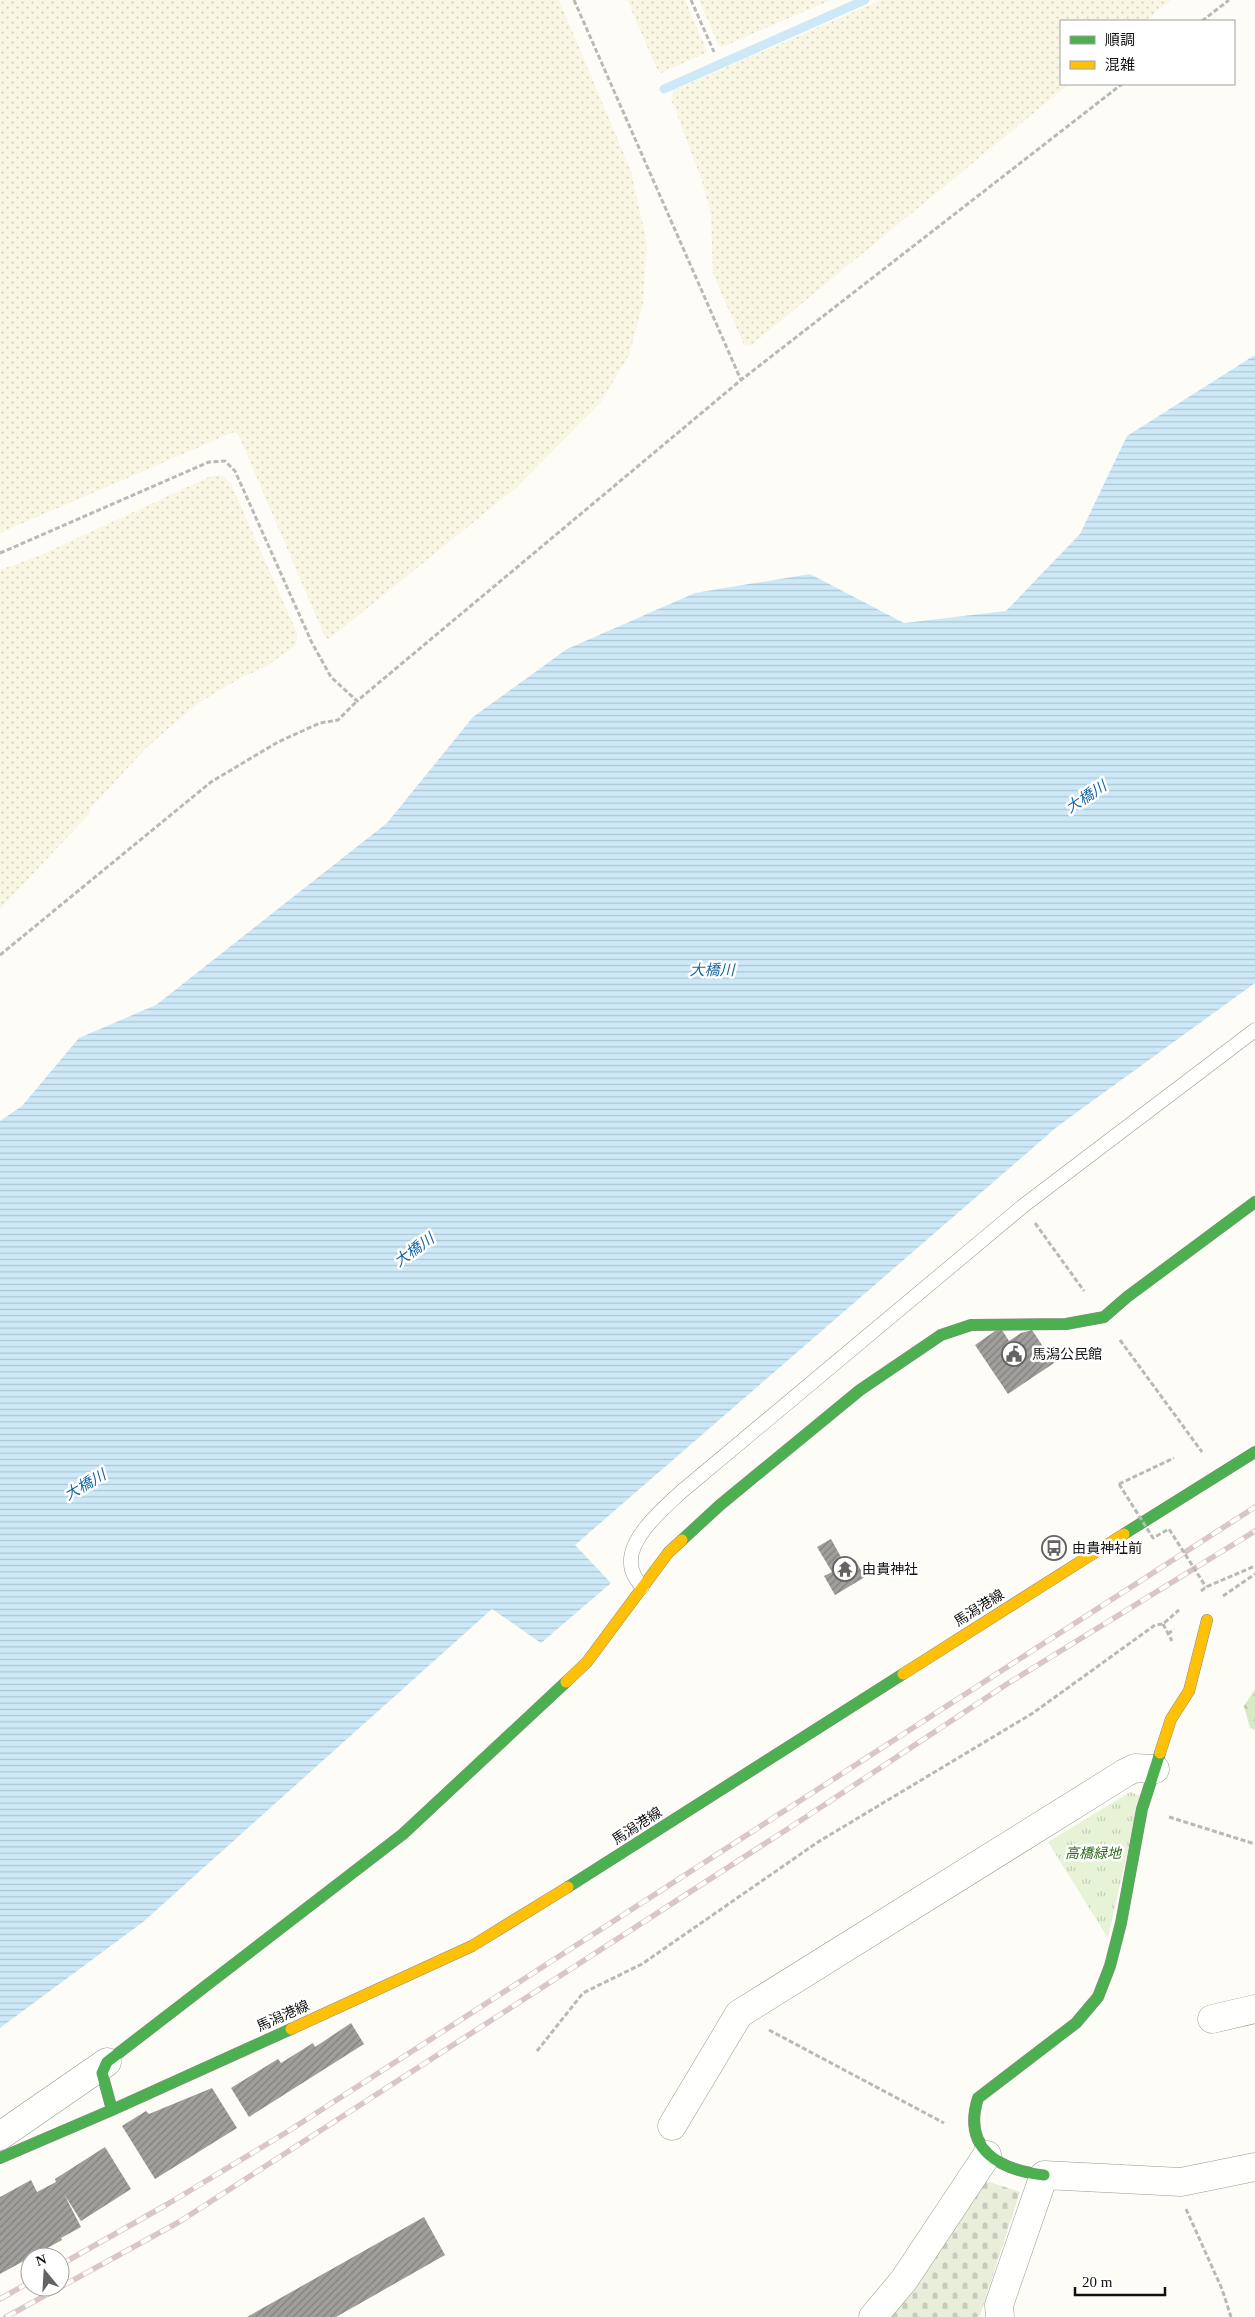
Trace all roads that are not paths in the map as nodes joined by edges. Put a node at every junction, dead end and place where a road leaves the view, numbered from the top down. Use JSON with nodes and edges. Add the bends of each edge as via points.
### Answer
{"nodes":[{"id":1,"x":1255,"y":1030,"type":"edge"},
{"id":2,"x":1255,"y":1202,"type":"edge"},
{"id":3,"x":1255,"y":1452,"type":"edge"},
{"id":4,"x":642,"y":1587,"type":"junction"},
{"id":5,"x":1207,"y":1620,"type":"dead end"},
{"id":6,"x":1155,"y":1768,"type":"junction"},
{"id":7,"x":1255,"y":2009,"type":"edge"},
{"id":8,"x":1212,"y":2019,"type":"dead end"},
{"id":9,"x":107,"y":2062,"type":"junction"},
{"id":10,"x":112,"y":2110,"type":"junction"},
{"id":11,"x":672,"y":2126,"type":"dead end"},
{"id":12,"x":0,"y":2136,"type":"edge"},
{"id":13,"x":987,"y":2155,"type":"junction"},
{"id":14,"x":0,"y":2158,"type":"edge"},
{"id":15,"x":1255,"y":2167,"type":"edge"},
{"id":16,"x":1044,"y":2175,"type":"junction"},
{"id":17,"x":873,"y":2317,"type":"edge"},
{"id":18,"x":1000,"y":2317,"type":"edge"}],
"edges":[{"from":1,"to":4,"type":"lane","via":[[1022,1206],[681,1492],[647,1525],[635,1547],[630,1562]]},
{"from":2,"to":4,"type":"street","via":[[1127,1296],[1104,1317],[1066,1324],[971,1325],[941,1335],[860,1390],[720,1505],[668,1553]]},
{"from":3,"to":10,"type":"street","name":"馬潟港線","via":[[472,1946]]},
{"from":4,"to":9,"type":"street","via":[[587,1662],[403,1834]]},
{"from":5,"to":6,"type":"street","via":[[1190,1691],[1171,1719]]},
{"from":6,"to":11,"type":"street","via":[[1135,1768],[739,2014]]},
{"from":6,"to":13,"type":"street","via":[[1142,1809],[1121,1923],[1098,1996],[1076,2023],[978,2098],[972,2111],[972,2126]]},
{"from":7,"to":8,"type":"street"},
{"from":9,"to":10,"type":"street","via":[[102,2073]]},
{"from":9,"to":12,"type":"street"},
{"from":10,"to":14,"type":"street","name":"馬潟港線"},
{"from":13,"to":16,"type":"street","via":[[1020,2172]]},
{"from":13,"to":17,"type":"street","via":[[904,2280]]},
{"from":15,"to":16,"type":"street","via":[[1180,2182]]},
{"from":16,"to":18,"type":"street","via":[[999,2305]]}]}
